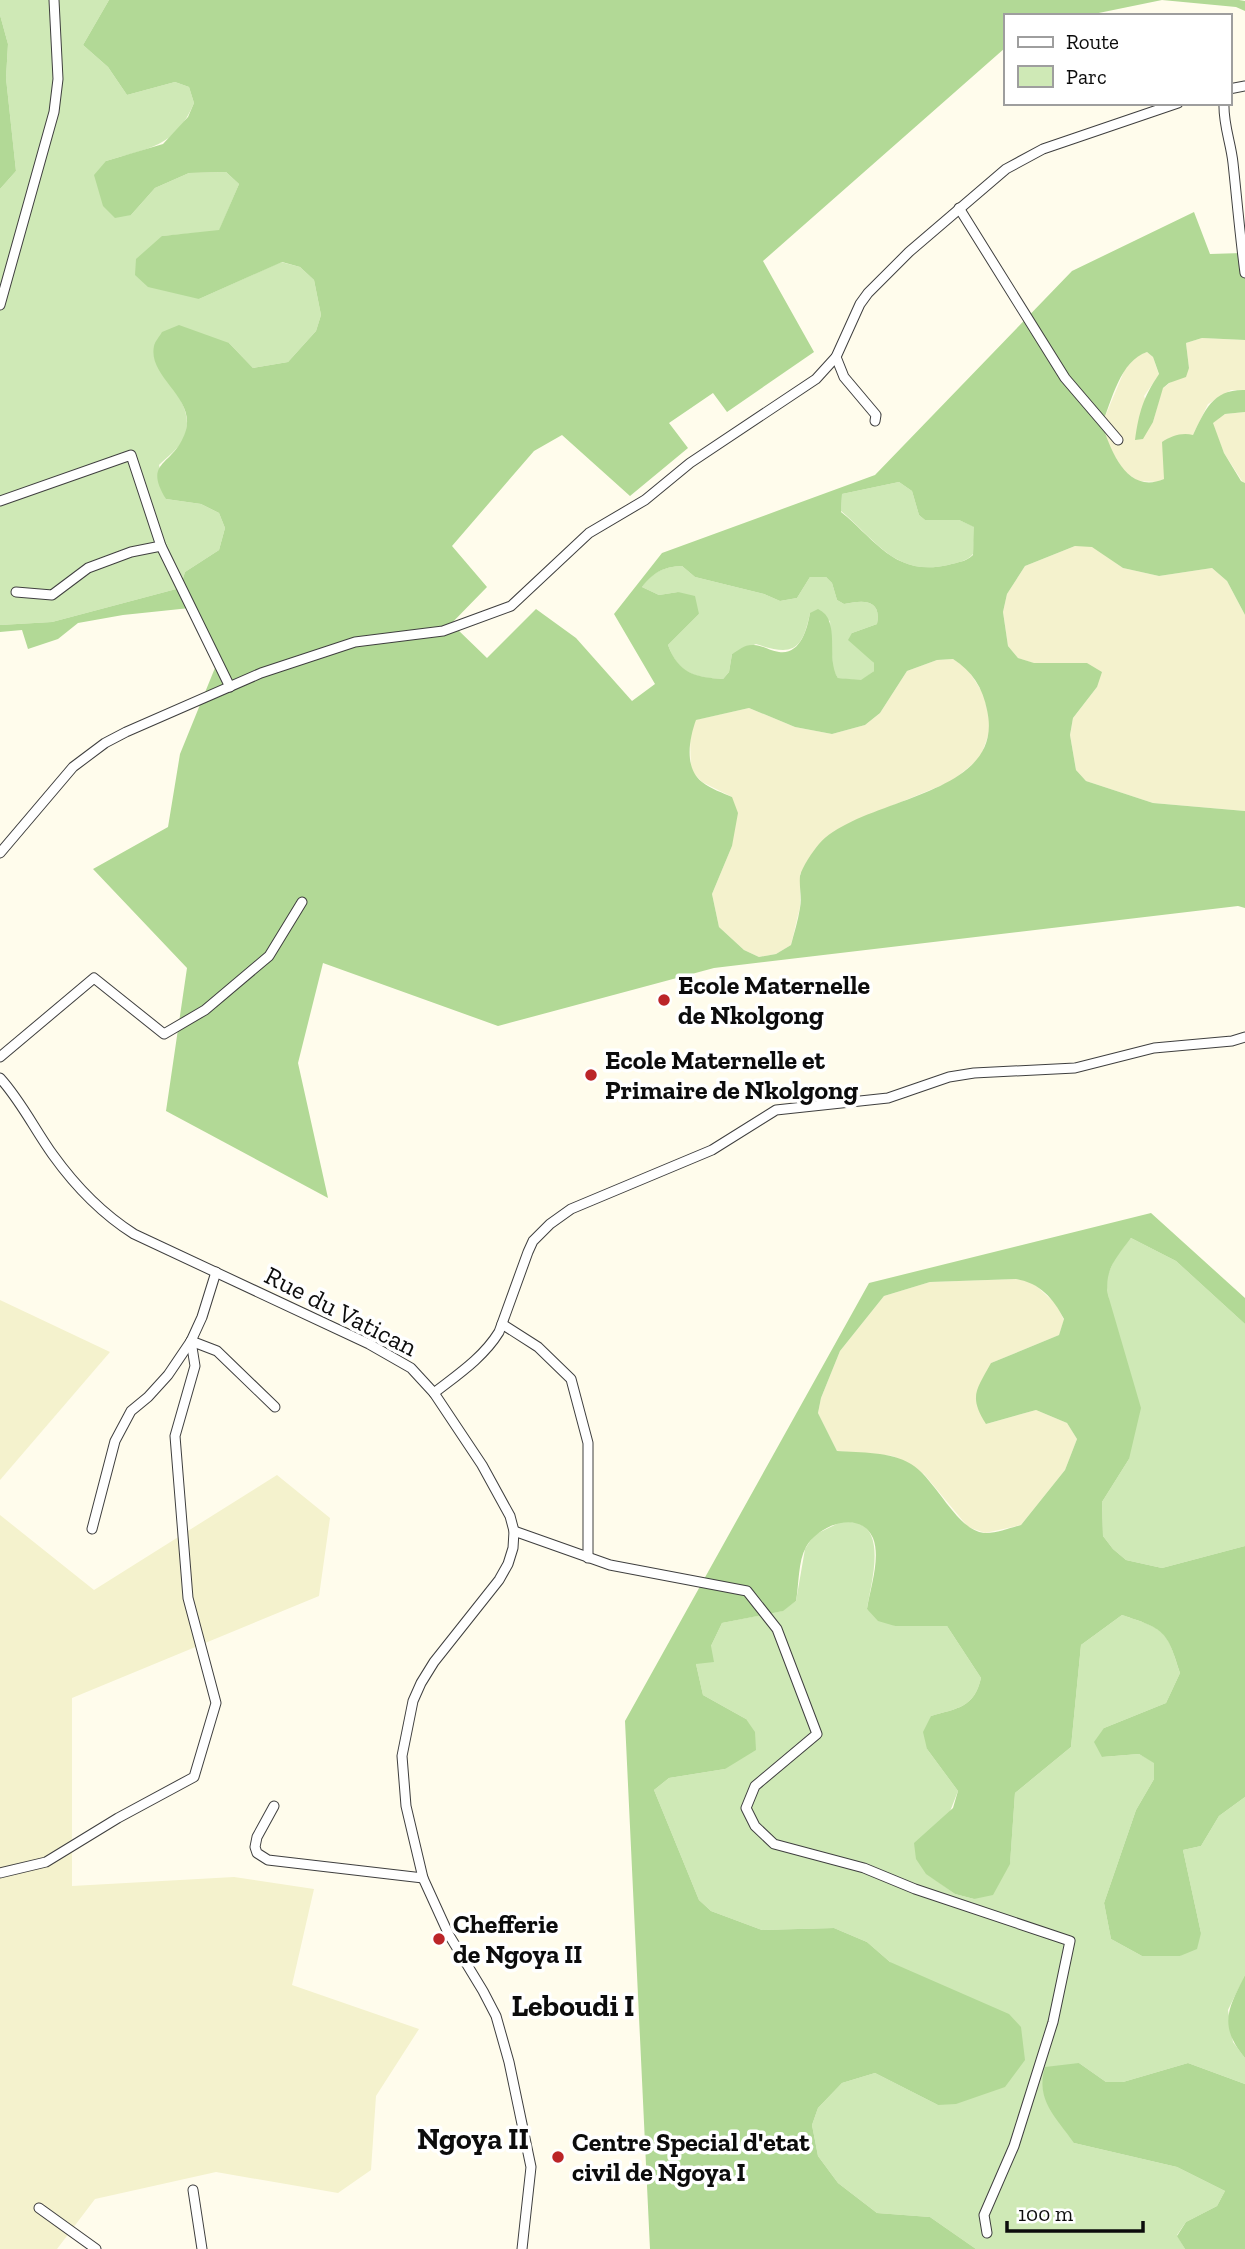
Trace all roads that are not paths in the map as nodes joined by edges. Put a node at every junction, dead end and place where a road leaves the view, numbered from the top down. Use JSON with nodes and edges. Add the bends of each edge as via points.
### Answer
{"nodes":[{"id":1,"x":54,"y":0,"type":"edge"},
{"id":2,"x":1172,"y":105,"type":"edge"},
{"id":3,"x":1224,"y":105,"type":"edge"},
{"id":4,"x":959,"y":208,"type":"junction"},
{"id":5,"x":1245,"y":273,"type":"edge"},
{"id":6,"x":0,"y":305,"type":"edge"},
{"id":7,"x":836,"y":356,"type":"junction"},
{"id":8,"x":875,"y":422,"type":"dead end"},
{"id":9,"x":1118,"y":440,"type":"dead end"},
{"id":10,"x":0,"y":501,"type":"edge"},
{"id":11,"x":162,"y":546,"type":"junction"},
{"id":12,"x":16,"y":592,"type":"dead end"},
{"id":13,"x":230,"y":687,"type":"junction"},
{"id":14,"x":0,"y":853,"type":"edge"},
{"id":15,"x":302,"y":902,"type":"dead end"},
{"id":16,"x":1245,"y":1037,"type":"edge"},
{"id":17,"x":0,"y":1057,"type":"edge"},
{"id":18,"x":0,"y":1078,"type":"edge"},
{"id":19,"x":216,"y":1272,"type":"junction"},
{"id":20,"x":502,"y":1324,"type":"junction"},
{"id":21,"x":191,"y":1341,"type":"junction"},
{"id":22,"x":434,"y":1393,"type":"junction"},
{"id":23,"x":275,"y":1406,"type":"dead end"},
{"id":24,"x":92,"y":1529,"type":"dead end"},
{"id":25,"x":514,"y":1531,"type":"junction"},
{"id":26,"x":588,"y":1558,"type":"junction"},
{"id":27,"x":274,"y":1806,"type":"dead end"},
{"id":28,"x":0,"y":1873,"type":"edge"},
{"id":29,"x":423,"y":1878,"type":"junction"},
{"id":30,"x":193,"y":2190,"type":"dead end"},
{"id":31,"x":39,"y":2208,"type":"dead end"},
{"id":32,"x":987,"y":2233,"type":"dead end"},
{"id":33,"x":96,"y":2249,"type":"edge"},
{"id":34,"x":202,"y":2249,"type":"edge"},
{"id":35,"x":522,"y":2249,"type":"edge"}],
"edges":[{"from":1,"to":6,"type":"street","via":[[58,79],[54,112]]},
{"from":2,"to":4,"type":"street","via":[[1034,154],[1006,169]]},
{"from":3,"to":5,"type":"street"},
{"from":4,"to":7,"type":"street","via":[[868,293]]},
{"from":4,"to":9,"type":"street","via":[[1065,378]]},
{"from":7,"to":8,"type":"street","via":[[844,377],[876,415]]},
{"from":7,"to":13,"type":"street","via":[[817,379],[690,463],[645,500],[589,533],[511,606],[443,631],[355,642]]},
{"from":10,"to":11,"type":"street","via":[[131,455]]},
{"from":11,"to":12,"type":"street","via":[[89,568],[52,595]]},
{"from":11,"to":13,"type":"street"},
{"from":13,"to":14,"type":"street","via":[[126,732],[85,756]]},
{"from":15,"to":17,"type":"street","via":[[269,956],[205,1010],[164,1034],[94,978]]},
{"from":16,"to":20,"type":"street","via":[[1154,1048],[1075,1068],[974,1073],[888,1098],[776,1110],[712,1150],[559,1216],[533,1241]]},
{"from":18,"to":19,"type":"street","name":"Rue du Vatican","via":[[54,1156],[102,1212],[135,1234]]},
{"from":19,"to":21,"type":"street"},
{"from":19,"to":22,"type":"street","name":"Rue du Vatican","via":[[398,1359]]},
{"from":20,"to":22,"type":"street","via":[[484,1353]]},
{"from":20,"to":26,"type":"street","via":[[538,1347],[571,1380],[588,1443]]},
{"from":21,"to":23,"type":"street","via":[[217,1351]]},
{"from":21,"to":24,"type":"street","via":[[167,1375],[131,1411],[115,1441]]},
{"from":21,"to":28,"type":"street","via":[[195,1366],[175,1436],[188,1598],[216,1703],[194,1777],[46,1862]]},
{"from":22,"to":25,"type":"street","name":"Rue du Vatican","via":[[482,1465]]},
{"from":25,"to":26,"type":"street"},
{"from":25,"to":29,"type":"street","via":[[513,1548],[499,1580],[434,1662],[413,1701],[404,1737],[402,1780]]},
{"from":26,"to":32,"type":"street","via":[[747,1591],[778,1629],[817,1734],[755,1786],[746,1808],[755,1826],[774,1844],[864,1868],[1070,1941],[1053,2021],[1014,2146],[984,2215]]},
{"from":27,"to":29,"type":"street","via":[[257,1837],[262,1858]]},
{"from":29,"to":35,"type":"street","via":[[502,2034],[531,2167]]},
{"from":30,"to":34,"type":"street"},
{"from":31,"to":33,"type":"street"}]}
